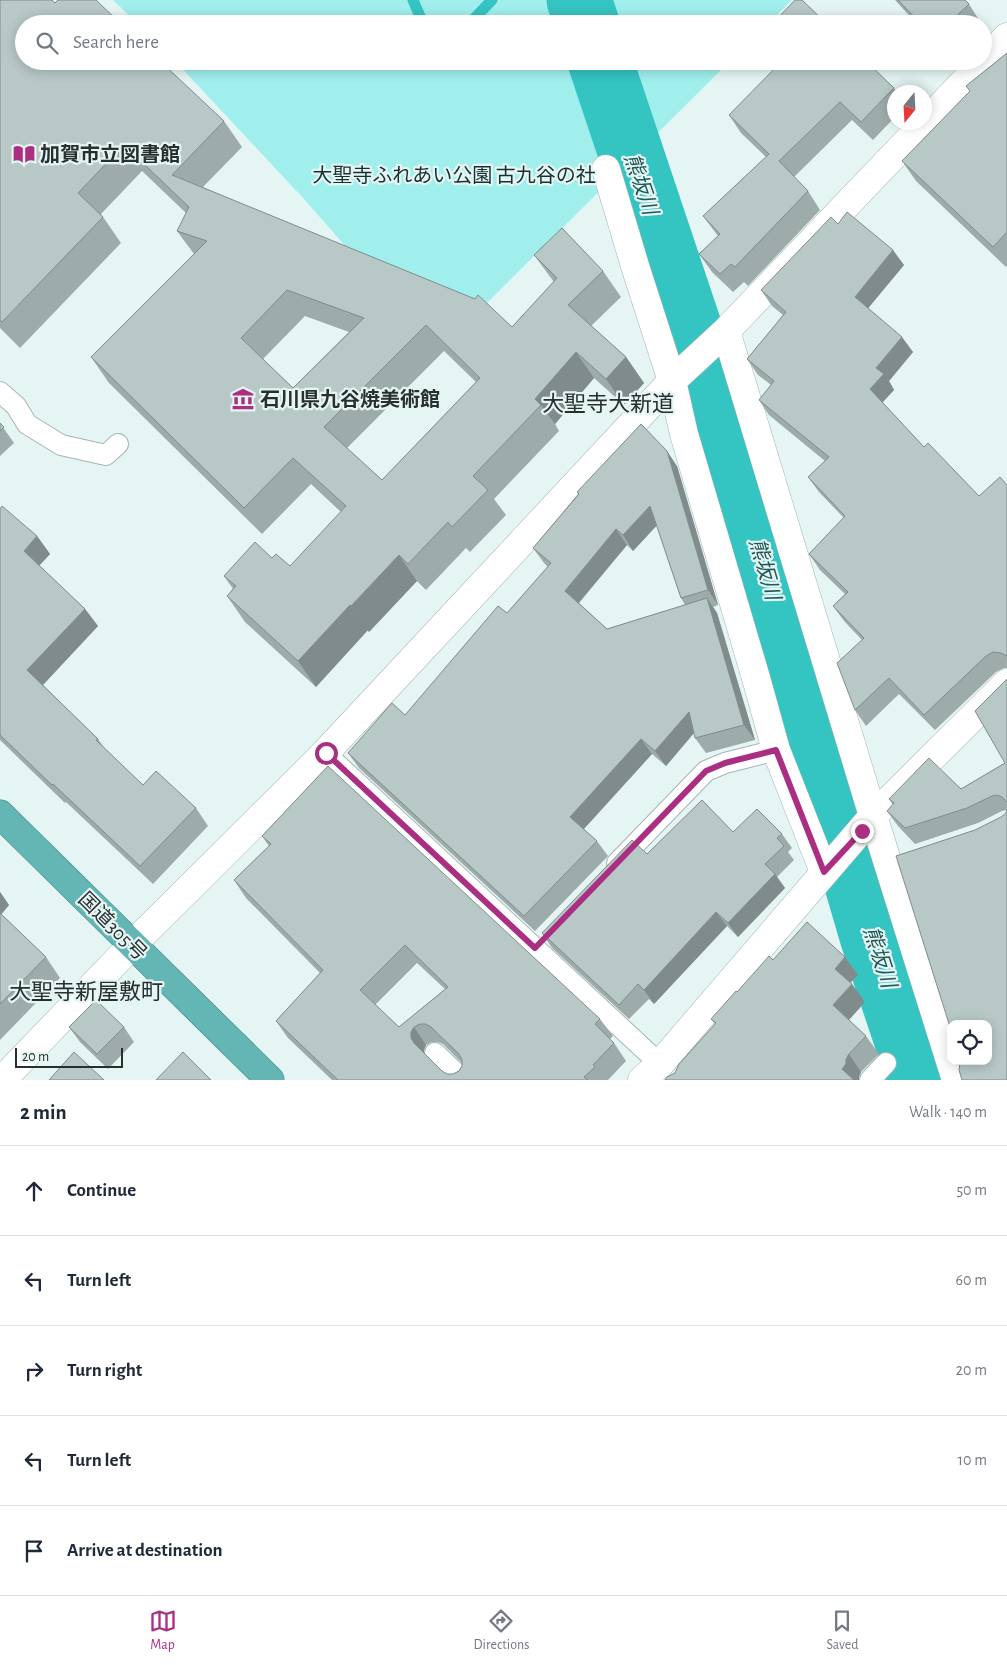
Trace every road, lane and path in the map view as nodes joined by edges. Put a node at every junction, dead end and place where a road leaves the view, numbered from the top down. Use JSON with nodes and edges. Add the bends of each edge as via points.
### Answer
{"nodes":[{"id":1,"x":1007,"y":37,"type":"edge"},
{"id":2,"x":992,"y":53,"type":"edge"},
{"id":3,"x":975,"y":70,"type":"edge"},
{"id":4,"x":606,"y":170,"type":"dead end"},
{"id":5,"x":720,"y":336,"type":"junction"},
{"id":6,"x":672,"y":381,"type":"junction"},
{"id":7,"x":0,"y":392,"type":"edge"},
{"id":8,"x":118,"y":444,"type":"dead end"},
{"id":9,"x":1007,"y":683,"type":"edge"},
{"id":10,"x":776,"y":750,"type":"junction"},
{"id":11,"x":326,"y":753,"type":"junction"},
{"id":12,"x":0,"y":814,"type":"edge"},
{"id":13,"x":867,"y":823,"type":"junction"},
{"id":14,"x":824,"y":872,"type":"junction"},
{"id":15,"x":603,"y":877,"type":"edge"},
{"id":16,"x":132,"y":945,"type":"junction"},
{"id":17,"x":436,"y":1053,"type":"edge"},
{"id":18,"x":886,"y":1062,"type":"dead end"},
{"id":19,"x":659,"y":1075,"type":"edge"},
{"id":20,"x":2,"y":1080,"type":"edge"},
{"id":21,"x":270,"y":1080,"type":"edge"},
{"id":22,"x":463,"y":1080,"type":"edge"},
{"id":23,"x":870,"y":1080,"type":"edge"},
{"id":24,"x":956,"y":1080,"type":"edge"}],
"edges":[{"from":1,"to":2,"type":"street"},
{"from":3,"to":5,"type":"street"},
{"from":4,"to":6,"type":"street"},
{"from":5,"to":6,"type":"street"},
{"from":5,"to":13,"type":"street"},
{"from":6,"to":10,"type":"street","via":[[684,434]]},
{"from":6,"to":11,"type":"street"},
{"from":7,"to":8,"type":"lane","via":[[16,406],[27,424],[61,445],[106,455]]},
{"from":9,"to":13,"type":"street"},
{"from":10,"to":14,"type":"street"},
{"from":10,"to":15,"type":"lane","via":[[706,771]]},
{"from":11,"to":16,"type":"street"},
{"from":11,"to":19,"type":"lane","via":[[542,941]]},
{"from":12,"to":16,"type":"highway","name":"国道305号"},
{"from":13,"to":14,"type":"street"},
{"from":13,"to":24,"type":"street","via":[[898,863]]},
{"from":14,"to":19,"type":"street"},
{"from":16,"to":20,"type":"street"},
{"from":16,"to":21,"type":"highway","name":"国道305号"},
{"from":17,"to":22,"type":"lane"},
{"from":18,"to":23,"type":"lane"}]}
